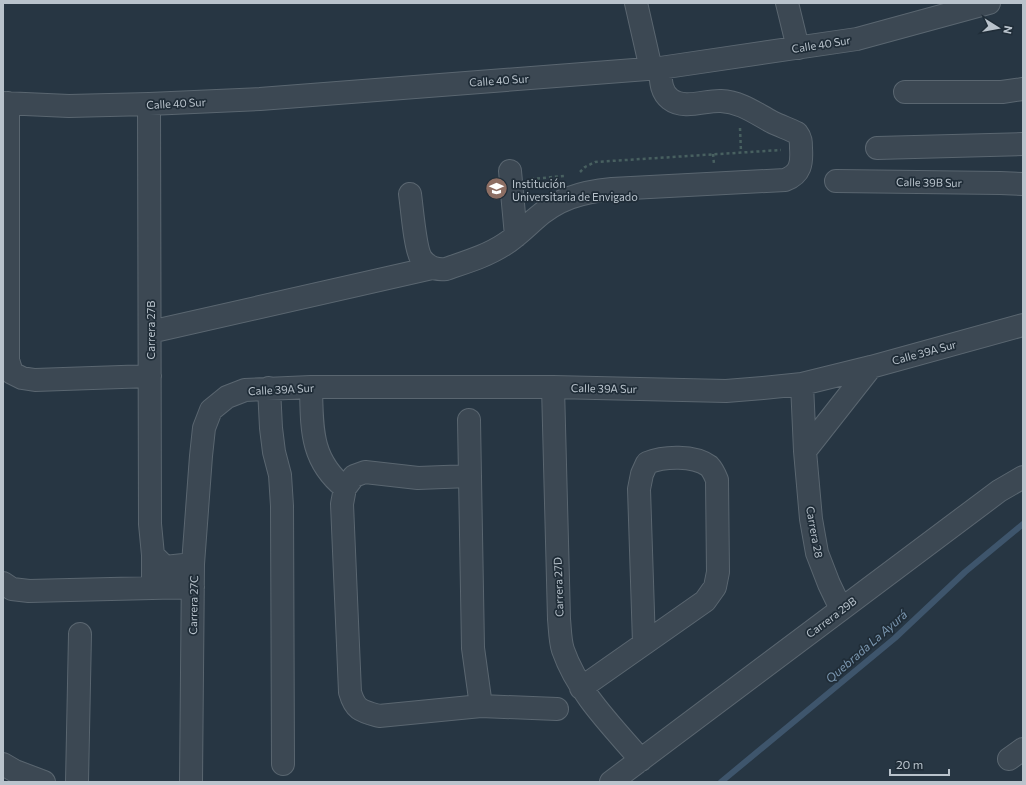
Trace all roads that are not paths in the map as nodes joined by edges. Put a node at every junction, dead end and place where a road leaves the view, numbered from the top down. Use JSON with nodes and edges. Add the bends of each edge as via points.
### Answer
{"nodes":[{"id":1,"x":636,"y":3,"type":"edge"},
{"id":2,"x":787,"y":3,"type":"edge"},
{"id":3,"x":977,"y":5,"type":"edge"},
{"id":4,"x":798,"y":48,"type":"junction"},
{"id":5,"x":655,"y":68,"type":"junction"},
{"id":6,"x":1023,"y":89,"type":"edge"},
{"id":7,"x":905,"y":92,"type":"dead end"},
{"id":8,"x":6,"y":103,"type":"edge"},
{"id":9,"x":149,"y":104,"type":"junction"},
{"id":10,"x":1023,"y":144,"type":"edge"},
{"id":11,"x":877,"y":148,"type":"dead end"},
{"id":12,"x":510,"y":176,"type":"road end"},
{"id":13,"x":836,"y":181,"type":"dead end"},
{"id":14,"x":1023,"y":184,"type":"edge"},
{"id":15,"x":410,"y":194,"type":"dead end"},
{"id":16,"x":516,"y":236,"type":"junction"},
{"id":17,"x":432,"y":268,"type":"junction"},
{"id":18,"x":1020,"y":326,"type":"edge"},
{"id":19,"x":150,"y":332,"type":"junction"},
{"id":20,"x":871,"y":367,"type":"junction"},
{"id":21,"x":150,"y":376,"type":"junction"},
{"id":22,"x":802,"y":384,"type":"junction"},
{"id":23,"x":311,"y":387,"type":"junction"},
{"id":24,"x":553,"y":387,"type":"junction"},
{"id":25,"x":269,"y":388,"type":"junction"},
{"id":26,"x":469,"y":420,"type":"dead end"},
{"id":27,"x":204,"y":428,"type":"joint"},
{"id":28,"x":805,"y":451,"type":"junction"},
{"id":29,"x":470,"y":476,"type":"junction"},
{"id":30,"x":1023,"y":477,"type":"edge"},
{"id":31,"x":344,"y":488,"type":"junction"},
{"id":32,"x":153,"y":555,"type":"junction"},
{"id":33,"x":193,"y":564,"type":"junction"},
{"id":34,"x":3,"y":583,"type":"edge"},
{"id":35,"x":193,"y":587,"type":"junction"},
{"id":36,"x":153,"y":588,"type":"junction"},
{"id":37,"x":842,"y":609,"type":"junction"},
{"id":38,"x":80,"y":634,"type":"dead end"},
{"id":39,"x":644,"y":643,"type":"junction"},
{"id":40,"x":581,"y":688,"type":"junction"},
{"id":41,"x":481,"y":706,"type":"junction"},
{"id":42,"x":557,"y":709,"type":"dead end"},
{"id":43,"x":641,"y":760,"type":"junction"},
{"id":44,"x":3,"y":764,"type":"edge"},
{"id":45,"x":283,"y":764,"type":"dead end"},
{"id":46,"x":44,"y":782,"type":"edge"},
{"id":47,"x":77,"y":782,"type":"edge"},
{"id":48,"x":191,"y":782,"type":"edge"},
{"id":49,"x":611,"y":782,"type":"edge"}],
"edges":[{"from":1,"to":5,"type":"street"},
{"from":2,"to":4,"type":"street"},
{"from":3,"to":4,"type":"street","name":"Calle 40 Sur","via":[[857,39]]},
{"from":4,"to":5,"type":"street","name":"Calle 40 Sur"},
{"from":5,"to":9,"type":"street","name":"Calle 40 Sur","via":[[260,99]]},
{"from":5,"to":16,"type":"street","via":[[666,95],[674,101],[687,104],[721,101],[742,105],[797,133],[800,136],[802,161],[796,174],[785,180],[592,191],[554,204]]},
{"from":6,"to":7,"type":"street","via":[[1002,92]]},
{"from":8,"to":9,"type":"street","name":"Calle 40 Sur","via":[[69,106]]},
{"from":8,"to":21,"type":"street","via":[[8,360],[12,373],[35,380]]},
{"from":9,"to":19,"type":"street","name":"Carrera 27B"},
{"from":10,"to":11,"type":"street"},
{"from":12,"to":16,"type":"street"},
{"from":13,"to":14,"type":"street","name":"Calle 39B Sur"},
{"from":15,"to":17,"type":"street","via":[[419,254]]},
{"from":16,"to":17,"type":"street","via":[[491,253],[446,269]]},
{"from":17,"to":19,"type":"street"},
{"from":18,"to":20,"type":"street","name":"Calle 39A Sur"},
{"from":19,"to":21,"type":"street","name":"Carrera 27B"},
{"from":20,"to":22,"type":"street","name":"Calle 39A Sur"},
{"from":20,"to":28,"type":"street"},
{"from":21,"to":32,"type":"street","name":"Carrera 27B","via":[[150,524]]},
{"from":22,"to":24,"type":"street","name":"Calle 39A Sur","via":[[726,391]]},
{"from":22,"to":28,"type":"street","name":"Carrera 28"},
{"from":23,"to":24,"type":"street","name":"Calle 39A Sur"},
{"from":23,"to":25,"type":"street","name":"Calle 39A Sur"},
{"from":23,"to":31,"type":"street","via":[[312,428],[316,448],[333,479]]},
{"from":24,"to":40,"type":"street","name":"Carrera 27D","via":[[559,619],[563,648]]},
{"from":25,"to":27,"type":"street","name":"Calle 39A Sur","via":[[244,390],[227,397],[211,410]]},
{"from":25,"to":45,"type":"street","via":[[271,428],[280,476],[282,506]]},
{"from":26,"to":29,"type":"street"},
{"from":27,"to":33,"type":"street","name":"Carrera 27C"},
{"from":28,"to":37,"type":"street","name":"Carrera 28","via":[[817,553]]},
{"from":29,"to":31,"type":"street","via":[[418,478],[365,472],[354,476]]},
{"from":29,"to":41,"type":"street","via":[[473,648]]},
{"from":30,"to":37,"type":"street","name":"Carrera 29B","via":[[999,490]]},
{"from":31,"to":41,"type":"street","via":[[343,528],[350,692],[353,703],[362,711],[379,716]]},
{"from":32,"to":33,"type":"street","via":[[165,567]]},
{"from":32,"to":36,"type":"street","name":"Carrera 27B"},
{"from":33,"to":35,"type":"street","name":"Carrera 27C"},
{"from":34,"to":36,"type":"street","via":[[12,589],[29,591]]},
{"from":35,"to":36,"type":"street"},
{"from":35,"to":48,"type":"street","name":"Carrera 27C"},
{"from":37,"to":43,"type":"street","name":"Carrera 29B"},
{"from":38,"to":47,"type":"street"},
{"from":39,"to":39,"type":"street","via":[[705,601],[715,587],[718,572],[718,480],[710,467],[699,460],[656,459],[647,463],[642,474],[639,489]]},
{"from":39,"to":40,"type":"street"},
{"from":40,"to":43,"type":"street","name":"Carrera 27D"},
{"from":41,"to":42,"type":"street"},
{"from":43,"to":49,"type":"street","name":"Carrera 29B"},
{"from":44,"to":46,"type":"street"}]}
